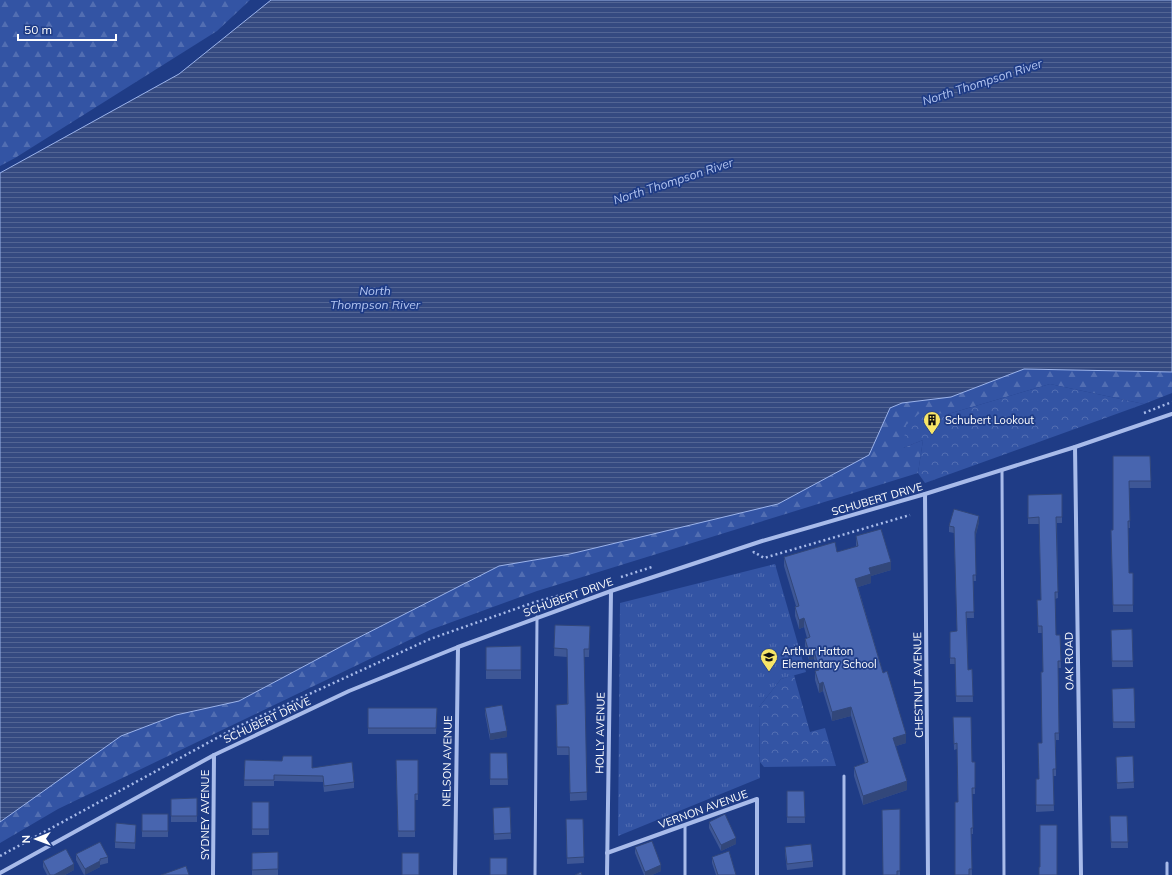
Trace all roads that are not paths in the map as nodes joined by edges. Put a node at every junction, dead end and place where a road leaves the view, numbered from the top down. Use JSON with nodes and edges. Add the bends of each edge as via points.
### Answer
{"nodes":[{"id":1,"x":1172,"y":414,"type":"edge"},
{"id":2,"x":1075,"y":447,"type":"junction"},
{"id":3,"x":1002,"y":470,"type":"junction"},
{"id":4,"x":925,"y":494,"type":"junction"},
{"id":5,"x":611,"y":591,"type":"junction"},
{"id":6,"x":537,"y":617,"type":"junction"},
{"id":7,"x":458,"y":647,"type":"junction"},
{"id":8,"x":214,"y":755,"type":"junction"},
{"id":9,"x":844,"y":776,"type":"dead end"},
{"id":10,"x":685,"y":825,"type":"junction"},
{"id":11,"x":607,"y":853,"type":"junction"},
{"id":12,"x":1167,"y":863,"type":"dead end"},
{"id":13,"x":0,"y":873,"type":"edge"},
{"id":14,"x":213,"y":875,"type":"edge"},
{"id":15,"x":455,"y":875,"type":"edge"},
{"id":16,"x":535,"y":875,"type":"edge"},
{"id":17,"x":607,"y":875,"type":"edge"},
{"id":18,"x":685,"y":875,"type":"edge"},
{"id":19,"x":757,"y":875,"type":"edge"},
{"id":20,"x":844,"y":875,"type":"edge"},
{"id":21,"x":928,"y":875,"type":"edge"},
{"id":22,"x":1004,"y":875,"type":"edge"},
{"id":23,"x":1081,"y":875,"type":"edge"},
{"id":24,"x":1167,"y":875,"type":"edge"}],
"edges":[{"from":1,"to":2,"type":"street","name":"SCHUBERT DRIVE"},
{"from":2,"to":3,"type":"street","name":"SCHUBERT DRIVE"},
{"from":2,"to":23,"type":"street","name":"OAK ROAD"},
{"from":3,"to":4,"type":"street","name":"SCHUBERT DRIVE"},
{"from":3,"to":22,"type":"lane"},
{"from":4,"to":5,"type":"street","name":"SCHUBERT DRIVE","via":[[762,541]]},
{"from":4,"to":21,"type":"street","name":"CHESTNUT AVENUE"},
{"from":5,"to":6,"type":"street","name":"SCHUBERT DRIVE"},
{"from":5,"to":11,"type":"street","name":"HOLLY AVENUE"},
{"from":6,"to":7,"type":"street","name":"SCHUBERT DRIVE"},
{"from":6,"to":16,"type":"lane"},
{"from":7,"to":8,"type":"street","name":"SCHUBERT DRIVE","via":[[352,690]]},
{"from":7,"to":15,"type":"street","name":"NELSON AVENUE"},
{"from":8,"to":13,"type":"street","name":"SCHUBERT DRIVE"},
{"from":8,"to":14,"type":"street","name":"SYDNEY AVENUE"},
{"from":9,"to":20,"type":"lane"},
{"from":10,"to":11,"type":"street","name":"VERNON AVENUE"},
{"from":10,"to":18,"type":"lane"},
{"from":10,"to":19,"type":"street","name":"VERNON AVENUE","via":[[757,799]]},
{"from":11,"to":17,"type":"street","name":"HOLLY AVENUE"},
{"from":12,"to":24,"type":"lane"}]}
